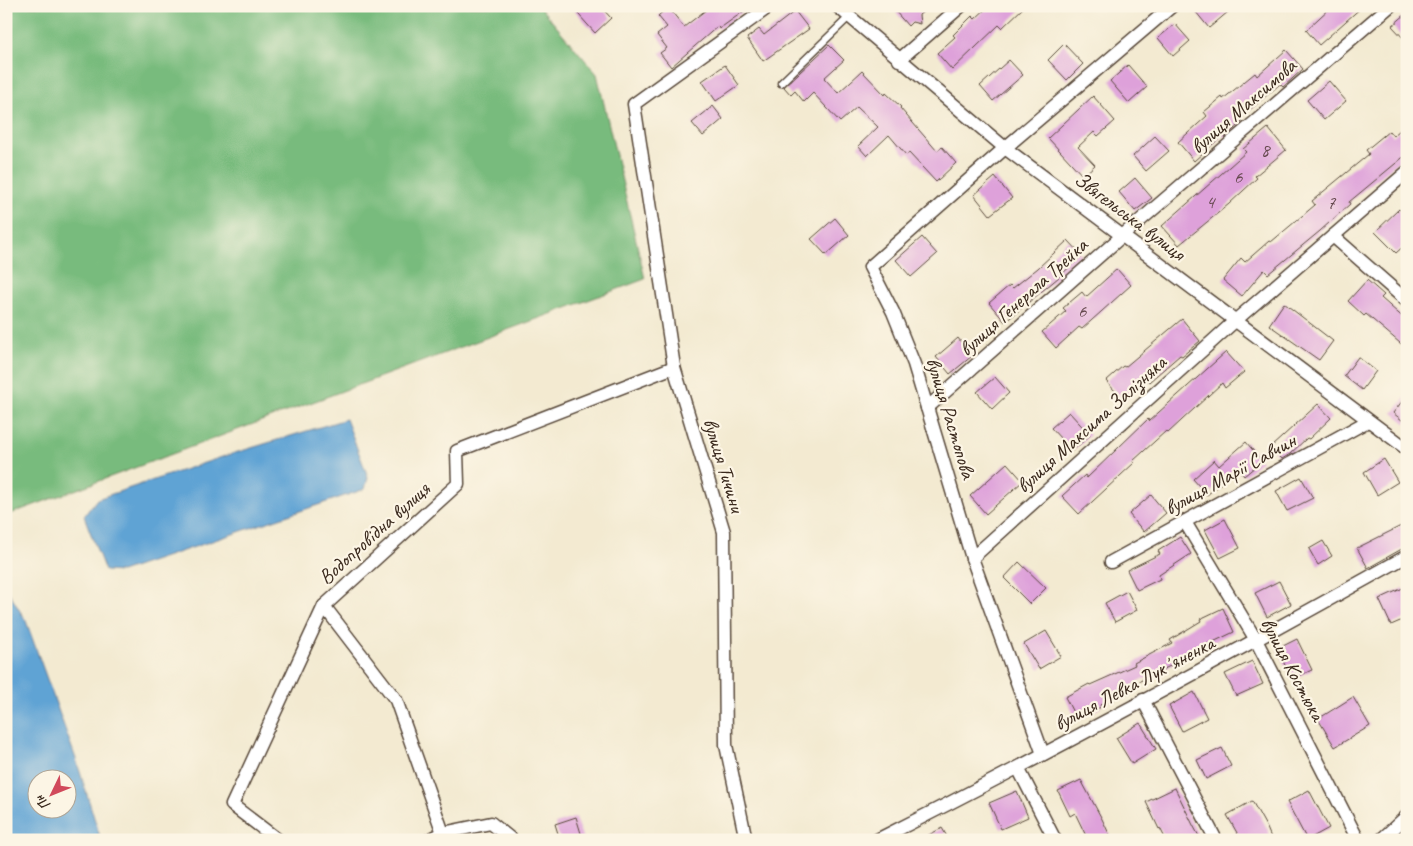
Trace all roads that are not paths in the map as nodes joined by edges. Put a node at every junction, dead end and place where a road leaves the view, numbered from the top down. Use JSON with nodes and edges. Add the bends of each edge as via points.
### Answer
{"nodes":[{"id":1,"x":770,"y":6,"type":"edge"},
{"id":2,"x":837,"y":6,"type":"edge"},
{"id":3,"x":961,"y":6,"type":"edge"},
{"id":4,"x":1172,"y":6,"type":"edge"},
{"id":5,"x":1390,"y":6,"type":"edge"},
{"id":6,"x":849,"y":17,"type":"junction"},
{"id":7,"x":899,"y":60,"type":"junction"},
{"id":8,"x":781,"y":83,"type":"dead end"},
{"id":9,"x":1006,"y":148,"type":"junction"},
{"id":10,"x":1407,"y":172,"type":"edge"},
{"id":11,"x":1122,"y":236,"type":"junction"},
{"id":12,"x":1333,"y":236,"type":"junction"},
{"id":13,"x":1407,"y":301,"type":"edge"},
{"id":14,"x":1236,"y":320,"type":"junction"},
{"id":15,"x":674,"y":367,"type":"junction"},
{"id":16,"x":928,"y":408,"type":"junction"},
{"id":17,"x":1368,"y":421,"type":"junction"},
{"id":18,"x":1407,"y":450,"type":"edge"},
{"id":19,"x":1185,"y":522,"type":"junction"},
{"id":20,"x":1407,"y":556,"type":"edge"},
{"id":21,"x":972,"y":558,"type":"junction"},
{"id":22,"x":1111,"y":562,"type":"dead end"},
{"id":23,"x":324,"y":606,"type":"junction"},
{"id":24,"x":1256,"y":640,"type":"junction"},
{"id":25,"x":1143,"y":700,"type":"junction"},
{"id":26,"x":1043,"y":754,"type":"junction"},
{"id":27,"x":1018,"y":768,"type":"junction"},
{"id":28,"x":1407,"y":816,"type":"edge"},
{"id":29,"x":443,"y":833,"type":"junction"},
{"id":30,"x":897,"y":835,"type":"edge"},
{"id":31,"x":278,"y":840,"type":"edge"},
{"id":32,"x":429,"y":840,"type":"edge"},
{"id":33,"x":512,"y":840,"type":"edge"},
{"id":34,"x":746,"y":840,"type":"edge"},
{"id":35,"x":877,"y":840,"type":"edge"},
{"id":36,"x":1055,"y":840,"type":"edge"},
{"id":37,"x":1216,"y":840,"type":"edge"},
{"id":38,"x":1358,"y":840,"type":"edge"},
{"id":39,"x":1381,"y":840,"type":"edge"}],
"edges":[{"from":1,"to":15,"type":"street","name":"вулиця Тичини","via":[[634,104]]},
{"from":2,"to":6,"type":"street","name":"Звягельська вулиця"},
{"from":3,"to":7,"type":"street"},
{"from":4,"to":9,"type":"street"},
{"from":5,"to":11,"type":"street","name":"вулиця Максимова"},
{"from":6,"to":7,"type":"street","name":"Звягельська вулиця"},
{"from":6,"to":8,"type":"lane"},
{"from":7,"to":9,"type":"street","name":"Звягельська вулиця"},
{"from":9,"to":11,"type":"street","name":"Звягельська вулиця"},
{"from":9,"to":16,"type":"street","name":"вулиця Растопова","via":[[870,267],[914,364]]},
{"from":10,"to":12,"type":"street","name":"вулиця Максима Залізняка"},
{"from":11,"to":14,"type":"street","name":"Звягельська вулиця"},
{"from":11,"to":16,"type":"street","name":"вулиця Генерала Трейка"},
{"from":12,"to":13,"type":"street"},
{"from":12,"to":14,"type":"street","name":"вулиця Максима Залізняка"},
{"from":14,"to":17,"type":"street","name":"Звягельська вулиця"},
{"from":14,"to":21,"type":"street","name":"вулиця Максима Залізняка"},
{"from":15,"to":23,"type":"street","name":"Водопровідна вулиця","via":[[457,451],[458,484]]},
{"from":15,"to":34,"type":"street","name":"вулиця Тичини","via":[[724,532],[726,745]]},
{"from":16,"to":21,"type":"street","name":"вулиця Растопова"},
{"from":17,"to":18,"type":"street","name":"Звягельська вулиця"},
{"from":17,"to":19,"type":"street","name":"вулиця Марії Савчин"},
{"from":19,"to":22,"type":"street","name":"вулиця Марії Савчин"},
{"from":19,"to":24,"type":"street","name":"вулиця Костюка"},
{"from":20,"to":24,"type":"street","name":"вулиця Левка Лукʼяненка"},
{"from":21,"to":26,"type":"street","name":"вулиця Растопова"},
{"from":23,"to":29,"type":"street","name":"Водопровідна вулиця","via":[[396,700]]},
{"from":23,"to":31,"type":"street","via":[[232,805]]},
{"from":24,"to":25,"type":"street","name":"вулиця Левка Лукʼяненка"},
{"from":24,"to":38,"type":"street","name":"вулиця Костюка"},
{"from":25,"to":26,"type":"street","name":"вулиця Левка Лукʼяненка"},
{"from":25,"to":37,"type":"street"},
{"from":26,"to":27,"type":"street","name":"вулиця Левка Лукʼяненка"},
{"from":27,"to":30,"type":"street","name":"вулиця Левка Лукʼяненка"},
{"from":27,"to":36,"type":"street"},
{"from":28,"to":39,"type":"street"},
{"from":29,"to":32,"type":"street"},
{"from":29,"to":33,"type":"street","via":[[491,823]]},
{"from":30,"to":35,"type":"street","name":"вулиця Левка Лукʼяненка"}]}
